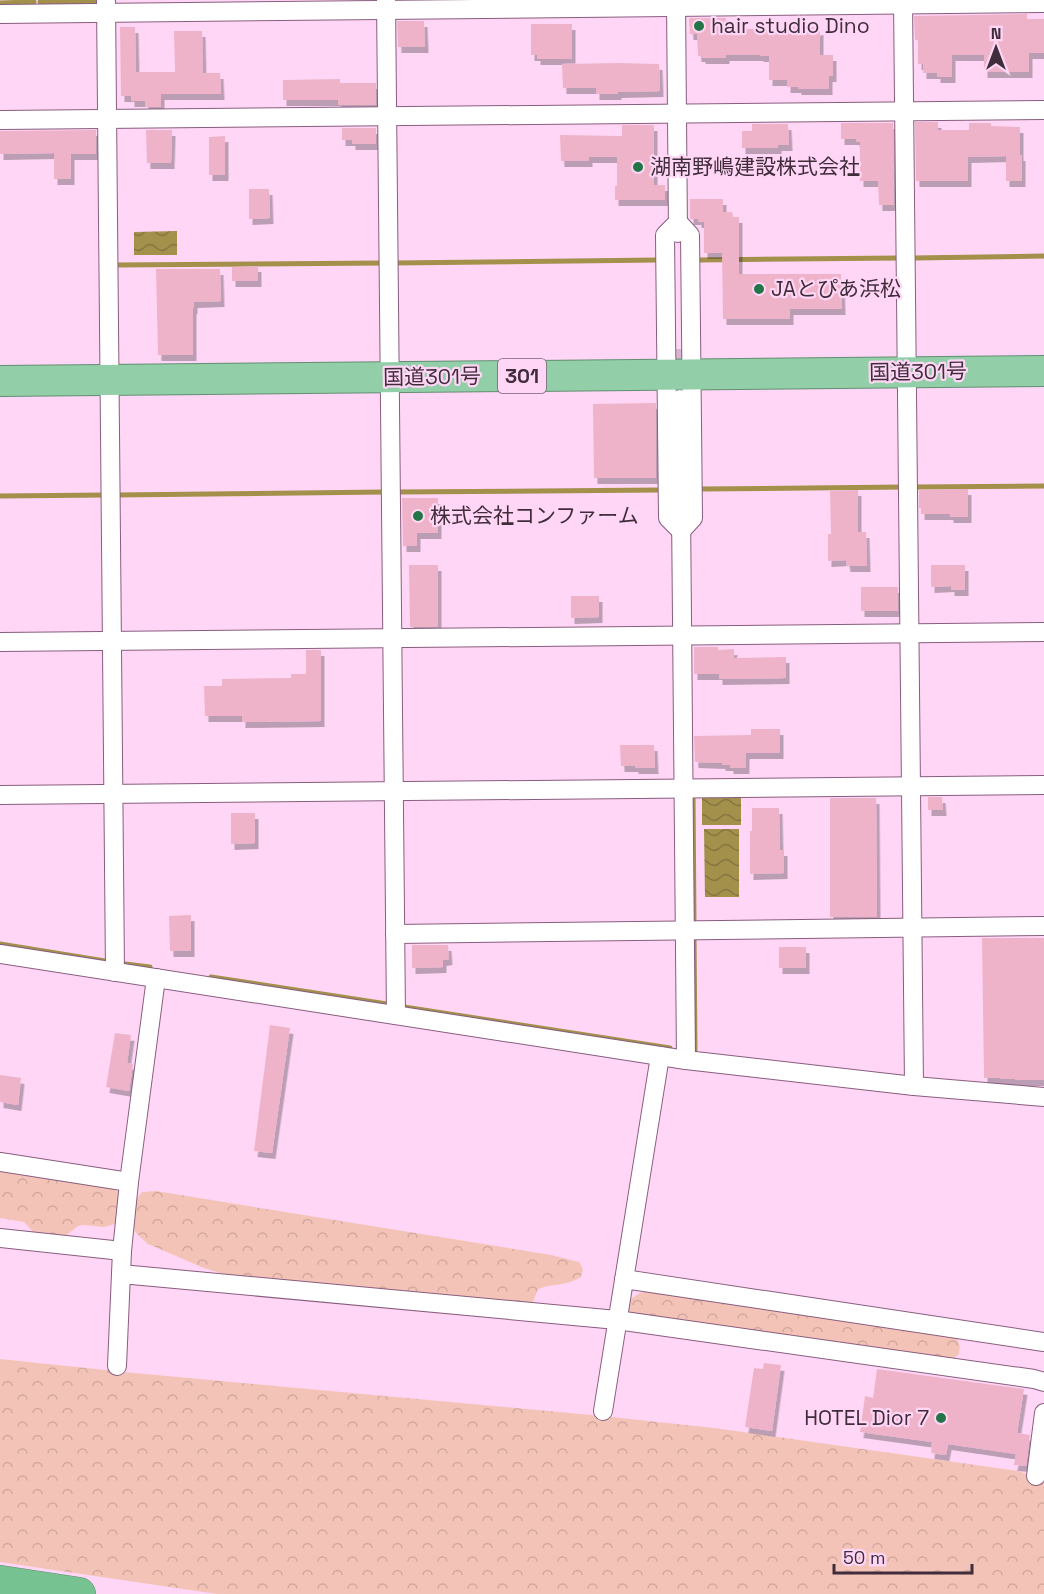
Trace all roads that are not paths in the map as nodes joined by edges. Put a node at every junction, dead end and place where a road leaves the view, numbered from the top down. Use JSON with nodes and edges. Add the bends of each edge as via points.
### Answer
{"nodes":[{"id":1,"x":904,"y":2,"type":"edge"},
{"id":2,"x":676,"y":3,"type":"edge"},
{"id":3,"x":1044,"y":3,"type":"edge"},
{"id":4,"x":386,"y":5,"type":"edge"},
{"id":5,"x":106,"y":6,"type":"edge"},
{"id":6,"x":0,"y":14,"type":"edge"},
{"id":7,"x":1044,"y":110,"type":"edge"},
{"id":8,"x":904,"y":111,"type":"junction"},
{"id":9,"x":677,"y":114,"type":"junction"},
{"id":10,"x":387,"y":116,"type":"junction"},
{"id":11,"x":107,"y":119,"type":"junction"},
{"id":12,"x":0,"y":120,"type":"edge"},
{"id":13,"x":678,"y":222,"type":"junction"},
{"id":14,"x":1044,"y":371,"type":"edge"},
{"id":15,"x":907,"y":372,"type":"junction"},
{"id":16,"x":679,"y":374,"type":"junction"},
{"id":17,"x":389,"y":377,"type":"junction"},
{"id":18,"x":109,"y":380,"type":"junction"},
{"id":19,"x":0,"y":381,"type":"edge"},
{"id":20,"x":681,"y":531,"type":"junction"},
{"id":21,"x":1044,"y":632,"type":"edge"},
{"id":22,"x":909,"y":633,"type":"junction"},
{"id":23,"x":682,"y":635,"type":"junction"},
{"id":24,"x":392,"y":638,"type":"junction"},
{"id":25,"x":112,"y":641,"type":"junction"},
{"id":26,"x":0,"y":642,"type":"edge"},
{"id":27,"x":1044,"y":785,"type":"edge"},
{"id":28,"x":911,"y":786,"type":"junction"},
{"id":29,"x":683,"y":788,"type":"junction"},
{"id":30,"x":393,"y":791,"type":"junction"},
{"id":31,"x":113,"y":794,"type":"junction"},
{"id":32,"x":0,"y":795,"type":"edge"},
{"id":33,"x":1044,"y":926,"type":"edge"},
{"id":34,"x":912,"y":928,"type":"junction"},
{"id":35,"x":685,"y":930,"type":"junction"},
{"id":36,"x":395,"y":934,"type":"junction"},
{"id":37,"x":0,"y":954,"type":"edge"},
{"id":38,"x":115,"y":972,"type":"junction"},
{"id":39,"x":156,"y":978,"type":"junction"},
{"id":40,"x":396,"y":1015,"type":"junction"},
{"id":41,"x":660,"y":1056,"type":"junction"},
{"id":42,"x":686,"y":1060,"type":"junction"},
{"id":43,"x":914,"y":1086,"type":"junction"},
{"id":44,"x":1044,"y":1097,"type":"edge"},
{"id":45,"x":0,"y":1162,"type":"edge"},
{"id":46,"x":129,"y":1182,"type":"junction"},
{"id":47,"x":0,"y":1239,"type":"edge"},
{"id":48,"x":122,"y":1251,"type":"junction"},
{"id":49,"x":121,"y":1274,"type":"junction"},
{"id":50,"x":624,"y":1279,"type":"junction"},
{"id":51,"x":617,"y":1320,"type":"junction"},
{"id":52,"x":1044,"y":1342,"type":"edge"},
{"id":53,"x":117,"y":1366,"type":"dead end"},
{"id":54,"x":1044,"y":1382,"type":"edge"},
{"id":55,"x":603,"y":1411,"type":"dead end"},
{"id":56,"x":1044,"y":1413,"type":"edge"},
{"id":57,"x":1036,"y":1476,"type":"dead end"},
{"id":58,"x":0,"y":1582,"type":"edge"},
{"id":59,"x":79,"y":1594,"type":"edge"}],
"edges":[{"from":1,"to":2,"type":"street"},
{"from":1,"to":3,"type":"street"},
{"from":1,"to":8,"type":"street"},
{"from":2,"to":4,"type":"street"},
{"from":2,"to":9,"type":"street"},
{"from":4,"to":5,"type":"street"},
{"from":4,"to":10,"type":"street"},
{"from":5,"to":6,"type":"street"},
{"from":5,"to":11,"type":"street"},
{"from":7,"to":8,"type":"street"},
{"from":8,"to":9,"type":"street"},
{"from":8,"to":15,"type":"street"},
{"from":9,"to":10,"type":"street"},
{"from":9,"to":13,"type":"street"},
{"from":10,"to":11,"type":"street"},
{"from":10,"to":17,"type":"street"},
{"from":11,"to":12,"type":"street"},
{"from":11,"to":18,"type":"street"},
{"from":13,"to":16,"type":"street"},
{"from":13,"to":16,"type":"street","via":[[690,236]]},
{"from":13,"to":16,"type":"street","via":[[665,236]]},
{"from":14,"to":15,"type":"highway","name":"国道301号","number":"301"},
{"from":15,"to":16,"type":"highway","name":"国道301号","number":"301"},
{"from":15,"to":22,"type":"street"},
{"from":16,"to":17,"type":"highway","name":"国道301号","number":"301"},
{"from":16,"to":20,"type":"street"},
{"from":16,"to":20,"type":"street","via":[[693,518]]},
{"from":16,"to":20,"type":"street","via":[[668,518]]},
{"from":17,"to":18,"type":"highway","name":"国道301号","number":"301"},
{"from":17,"to":24,"type":"street"},
{"from":18,"to":19,"type":"highway","name":"国道301号","number":"301"},
{"from":18,"to":25,"type":"street"},
{"from":20,"to":23,"type":"street"},
{"from":21,"to":22,"type":"street"},
{"from":22,"to":23,"type":"street"},
{"from":22,"to":28,"type":"street"},
{"from":23,"to":24,"type":"street"},
{"from":23,"to":29,"type":"street"},
{"from":24,"to":25,"type":"street"},
{"from":24,"to":30,"type":"street"},
{"from":25,"to":26,"type":"street"},
{"from":25,"to":31,"type":"street"},
{"from":27,"to":28,"type":"street"},
{"from":28,"to":29,"type":"street"},
{"from":28,"to":34,"type":"street"},
{"from":29,"to":30,"type":"street"},
{"from":29,"to":35,"type":"street"},
{"from":30,"to":31,"type":"street"},
{"from":30,"to":36,"type":"street"},
{"from":31,"to":32,"type":"street"},
{"from":31,"to":38,"type":"street"},
{"from":33,"to":34,"type":"street"},
{"from":34,"to":35,"type":"street"},
{"from":34,"to":43,"type":"street"},
{"from":35,"to":36,"type":"street"},
{"from":35,"to":42,"type":"street"},
{"from":36,"to":40,"type":"street"},
{"from":37,"to":38,"type":"street"},
{"from":38,"to":39,"type":"street"},
{"from":39,"to":40,"type":"street"},
{"from":39,"to":46,"type":"street"},
{"from":40,"to":41,"type":"street"},
{"from":41,"to":42,"type":"street"},
{"from":41,"to":50,"type":"street"},
{"from":42,"to":43,"type":"street"},
{"from":43,"to":44,"type":"street"},
{"from":45,"to":46,"type":"street"},
{"from":46,"to":48,"type":"street"},
{"from":47,"to":48,"type":"street"},
{"from":48,"to":49,"type":"street"},
{"from":49,"to":51,"type":"street"},
{"from":49,"to":53,"type":"street"},
{"from":50,"to":51,"type":"street"},
{"from":50,"to":52,"type":"street"},
{"from":51,"to":54,"type":"street"},
{"from":51,"to":55,"type":"street"},
{"from":56,"to":57,"type":"street"},
{"from":58,"to":59,"type":"highway"}]}
